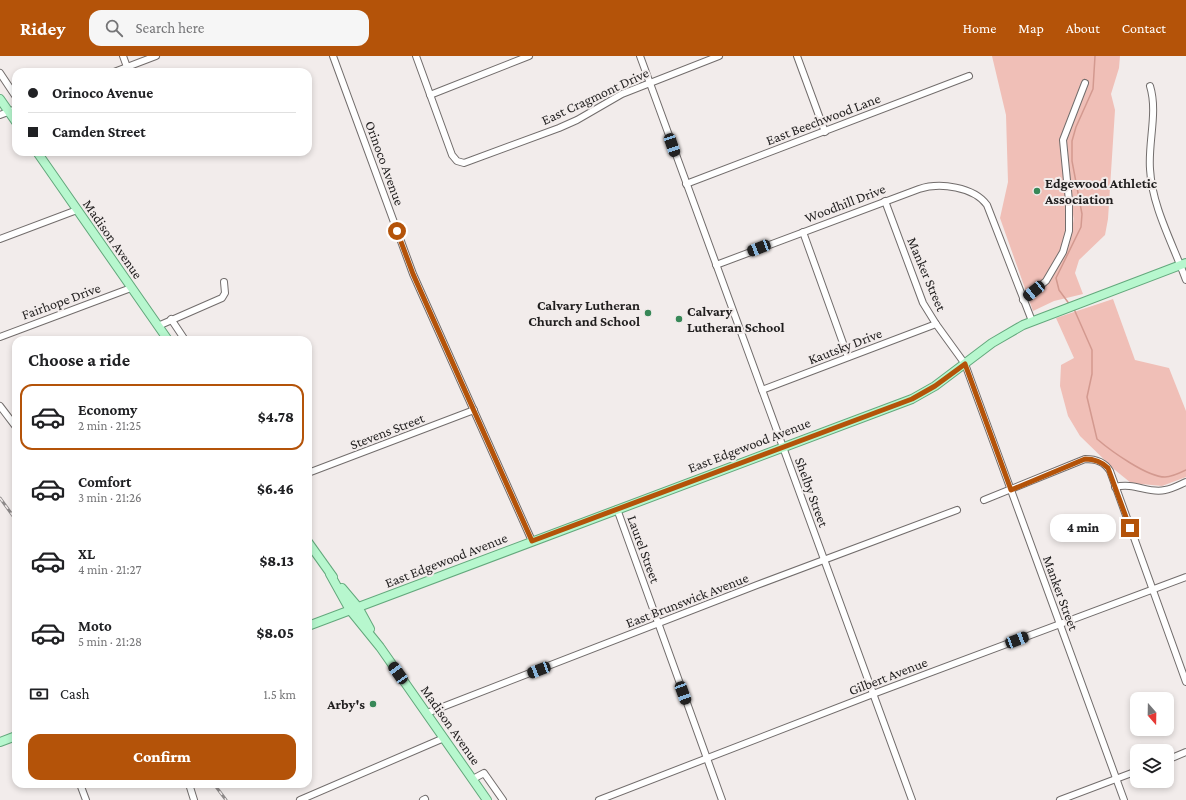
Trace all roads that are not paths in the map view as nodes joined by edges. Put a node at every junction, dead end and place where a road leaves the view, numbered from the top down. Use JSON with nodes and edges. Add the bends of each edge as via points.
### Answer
{"nodes":[{"id":1,"x":123,"y":56,"type":"edge"},
{"id":2,"x":156,"y":56,"type":"edge"},
{"id":3,"x":333,"y":56,"type":"edge"},
{"id":4,"x":416,"y":56,"type":"edge"},
{"id":5,"x":640,"y":56,"type":"edge"},
{"id":6,"x":719,"y":56,"type":"edge"},
{"id":7,"x":797,"y":56,"type":"edge"},
{"id":8,"x":526,"y":57,"type":"edge"},
{"id":9,"x":127,"y":67,"type":"joint"},
{"id":10,"x":0,"y":73,"type":"edge"},
{"id":11,"x":969,"y":76,"type":"dead end"},
{"id":12,"x":650,"y":82,"type":"junction"},
{"id":13,"x":1086,"y":83,"type":"dead end"},
{"id":14,"x":1150,"y":86,"type":"dead end"},
{"id":15,"x":12,"y":91,"type":"edge"},
{"id":16,"x":430,"y":95,"type":"junction"},
{"id":17,"x":0,"y":98,"type":"edge"},
{"id":18,"x":12,"y":110,"type":"edge"},
{"id":19,"x":0,"y":115,"type":"edge"},
{"id":20,"x":825,"y":132,"type":"junction"},
{"id":21,"x":40,"y":156,"type":"edge"},
{"id":22,"x":686,"y":184,"type":"junction"},
{"id":23,"x":885,"y":201,"type":"junction"},
{"id":24,"x":77,"y":210,"type":"junction"},
{"id":25,"x":803,"y":232,"type":"junction"},
{"id":26,"x":0,"y":239,"type":"edge"},
{"id":27,"x":1183,"y":264,"type":"edge"},
{"id":28,"x":716,"y":265,"type":"junction"},
{"id":29,"x":1186,"y":280,"type":"edge"},
{"id":30,"x":224,"y":282,"type":"dead end"},
{"id":31,"x":131,"y":288,"type":"junction"},
{"id":32,"x":1023,"y":300,"type":"junction"},
{"id":33,"x":171,"y":319,"type":"junction"},
{"id":34,"x":1032,"y":321,"type":"junction"},
{"id":35,"x":936,"y":324,"type":"junction"},
{"id":36,"x":158,"y":326,"type":"junction"},
{"id":37,"x":165,"y":336,"type":"edge"},
{"id":38,"x":182,"y":336,"type":"edge"},
{"id":39,"x":0,"y":337,"type":"edge"},
{"id":40,"x":848,"y":357,"type":"junction"},
{"id":41,"x":965,"y":364,"type":"junction"},
{"id":42,"x":762,"y":390,"type":"junction"},
{"id":43,"x":0,"y":406,"type":"edge"},
{"id":44,"x":474,"y":410,"type":"junction"},
{"id":45,"x":12,"y":422,"type":"edge"},
{"id":46,"x":782,"y":446,"type":"junction"},
{"id":47,"x":312,"y":471,"type":"edge"},
{"id":48,"x":1186,"y":482,"type":"edge"},
{"id":49,"x":1115,"y":487,"type":"junction"},
{"id":50,"x":1011,"y":490,"type":"junction"},
{"id":51,"x":984,"y":500,"type":"dead end"},
{"id":52,"x":617,"y":509,"type":"junction"},
{"id":53,"x":957,"y":510,"type":"dead end"},
{"id":54,"x":532,"y":541,"type":"junction"},
{"id":55,"x":312,"y":548,"type":"edge"},
{"id":56,"x":824,"y":560,"type":"junction"},
{"id":57,"x":1186,"y":577,"type":"edge"},
{"id":58,"x":1153,"y":590,"type":"junction"},
{"id":59,"x":354,"y":609,"type":"junction"},
{"id":60,"x":658,"y":624,"type":"junction"},
{"id":61,"x":1060,"y":624,"type":"junction"},
{"id":62,"x":312,"y":625,"type":"edge"},
{"id":63,"x":1186,"y":682,"type":"edge"},
{"id":64,"x":873,"y":694,"type":"junction"},
{"id":65,"x":427,"y":713,"type":"junction"},
{"id":66,"x":12,"y":738,"type":"edge"},
{"id":67,"x":444,"y":738,"type":"junction"},
{"id":68,"x":0,"y":742,"type":"edge"},
{"id":69,"x":1186,"y":752,"type":"edge"},
{"id":70,"x":1174,"y":757,"type":"edge"},
{"id":71,"x":707,"y":759,"type":"junction"},
{"id":72,"x":1130,"y":774,"type":"edge"},
{"id":73,"x":473,"y":779,"type":"junction"},
{"id":74,"x":1116,"y":779,"type":"junction"},
{"id":75,"x":82,"y":788,"type":"edge"},
{"id":76,"x":190,"y":788,"type":"edge"},
{"id":77,"x":86,"y":800,"type":"edge"},
{"id":78,"x":194,"y":800,"type":"edge"},
{"id":79,"x":300,"y":800,"type":"edge"},
{"id":80,"x":487,"y":800,"type":"edge"},
{"id":81,"x":503,"y":800,"type":"edge"},
{"id":82,"x":599,"y":800,"type":"edge"},
{"id":83,"x":722,"y":800,"type":"edge"},
{"id":84,"x":912,"y":800,"type":"edge"},
{"id":85,"x":1060,"y":800,"type":"edge"},
{"id":86,"x":1124,"y":800,"type":"edge"}],
"edges":[{"from":1,"to":9,"type":"street"},
{"from":2,"to":9,"type":"street"},
{"from":3,"to":44,"type":"street","name":"Orinoco Avenue","via":[[413,274]]},
{"from":4,"to":16,"type":"street"},
{"from":5,"to":12,"type":"street","name":"Shelby Street"},
{"from":6,"to":12,"type":"street","name":"East Cragmont Drive"},
{"from":7,"to":20,"type":"street"},
{"from":8,"to":16,"type":"street"},
{"from":10,"to":15,"type":"street"},
{"from":11,"to":20,"type":"street","name":"East Beechwood Lane"},
{"from":12,"to":16,"type":"street","name":"East Cragmont Drive","via":[[622,94],[573,122],[466,162],[459,162],[452,155]]},
{"from":12,"to":22,"type":"street","name":"Shelby Street"},
{"from":13,"to":32,"type":"street","via":[[1063,140],[1069,231],[1063,252],[1046,281]]},
{"from":14,"to":27,"type":"street","via":[[1152,100],[1149,165],[1152,185]]},
{"from":17,"to":18,"type":"main road"},
{"from":18,"to":19,"type":"street"},
{"from":20,"to":22,"type":"street","name":"East Beechwood Lane"},
{"from":21,"to":24,"type":"main road","name":"Madison Avenue"},
{"from":22,"to":28,"type":"street","name":"Shelby Street"},
{"from":23,"to":25,"type":"street","name":"Woodhill Drive"},
{"from":23,"to":32,"type":"street","name":"Woodhill Drive","via":[[932,186],[972,193],[983,200],[990,212]]},
{"from":23,"to":35,"type":"street","name":"Manker Street","via":[[918,290]]},
{"from":24,"to":26,"type":"street"},
{"from":24,"to":31,"type":"main road","name":"Madison Avenue"},
{"from":25,"to":28,"type":"street","name":"Woodhill Drive"},
{"from":25,"to":40,"type":"street"},
{"from":27,"to":29,"type":"street"},
{"from":27,"to":34,"type":"main road","name":"East Edgewood Avenue"},
{"from":28,"to":42,"type":"street","name":"Shelby Street"},
{"from":30,"to":33,"type":"street","via":[[225,293],[222,298]]},
{"from":31,"to":36,"type":"main road","name":"Madison Avenue"},
{"from":31,"to":39,"type":"street","name":"Fairhope Drive"},
{"from":32,"to":34,"type":"street"},
{"from":33,"to":36,"type":"street"},
{"from":33,"to":38,"type":"street"},
{"from":34,"to":41,"type":"main road","name":"East Edgewood Avenue","via":[[1000,338]]},
{"from":35,"to":40,"type":"street","name":"Kautsky Drive"},
{"from":35,"to":41,"type":"street","name":"Manker Street"},
{"from":36,"to":37,"type":"main road","name":"Madison Avenue"},
{"from":40,"to":42,"type":"street","name":"Kautsky Drive"},
{"from":41,"to":46,"type":"main road","name":"East Edgewood Avenue","via":[[912,399]]},
{"from":41,"to":50,"type":"street","name":"Manker Street"},
{"from":42,"to":46,"type":"street","name":"Shelby Street"},
{"from":43,"to":45,"type":"street"},
{"from":44,"to":47,"type":"street","name":"Stevens Street"},
{"from":44,"to":54,"type":"street","name":"Orinoco Avenue"},
{"from":46,"to":52,"type":"main road","name":"East Edgewood Avenue"},
{"from":46,"to":56,"type":"street","name":"Shelby Street"},
{"from":48,"to":49,"type":"street","via":[[1165,490],[1149,490],[1135,485]]},
{"from":49,"to":50,"type":"street","via":[[1108,468],[1097,460],[1085,459]]},
{"from":49,"to":58,"type":"street"},
{"from":50,"to":51,"type":"street"},
{"from":50,"to":61,"type":"street","name":"Manker Street"},
{"from":52,"to":54,"type":"main road","name":"East Edgewood Avenue"},
{"from":52,"to":60,"type":"street","name":"Laurel Street"},
{"from":53,"to":56,"type":"street","name":"East Brunswick Avenue"},
{"from":54,"to":59,"type":"main road","name":"East Edgewood Avenue"},
{"from":55,"to":59,"type":"main road","name":"Madison Avenue"},
{"from":56,"to":60,"type":"street","name":"East Brunswick Avenue"},
{"from":56,"to":64,"type":"street","name":"Shelby Street"},
{"from":57,"to":58,"type":"street","name":"Gilbert Avenue"},
{"from":58,"to":61,"type":"street","name":"Gilbert Avenue"},
{"from":58,"to":63,"type":"street"},
{"from":59,"to":62,"type":"main road","name":"East Edgewood Avenue"},
{"from":59,"to":65,"type":"main road","name":"Madison Avenue"},
{"from":60,"to":65,"type":"street","name":"East Brunswick Avenue"},
{"from":60,"to":71,"type":"street","name":"Laurel Street"},
{"from":61,"to":64,"type":"street","name":"Gilbert Avenue"},
{"from":61,"to":74,"type":"street","name":"Manker Street"},
{"from":64,"to":71,"type":"street","name":"Gilbert Avenue"},
{"from":64,"to":84,"type":"street","name":"Shelby Street"},
{"from":65,"to":67,"type":"main road","name":"Madison Avenue"},
{"from":66,"to":68,"type":"main road"},
{"from":67,"to":73,"type":"main road","name":"Madison Avenue"},
{"from":67,"to":79,"type":"street"},
{"from":69,"to":70,"type":"street"},
{"from":71,"to":82,"type":"street","name":"Gilbert Avenue"},
{"from":71,"to":83,"type":"street","name":"Laurel Street"},
{"from":72,"to":74,"type":"street"},
{"from":73,"to":80,"type":"main road","name":"Madison Avenue"},
{"from":73,"to":81,"type":"street","name":"Madison Avenue","via":[[484,773]]},
{"from":74,"to":85,"type":"street"},
{"from":74,"to":86,"type":"street","name":"Manker Street"},
{"from":75,"to":77,"type":"street"},
{"from":76,"to":78,"type":"street"}]}
